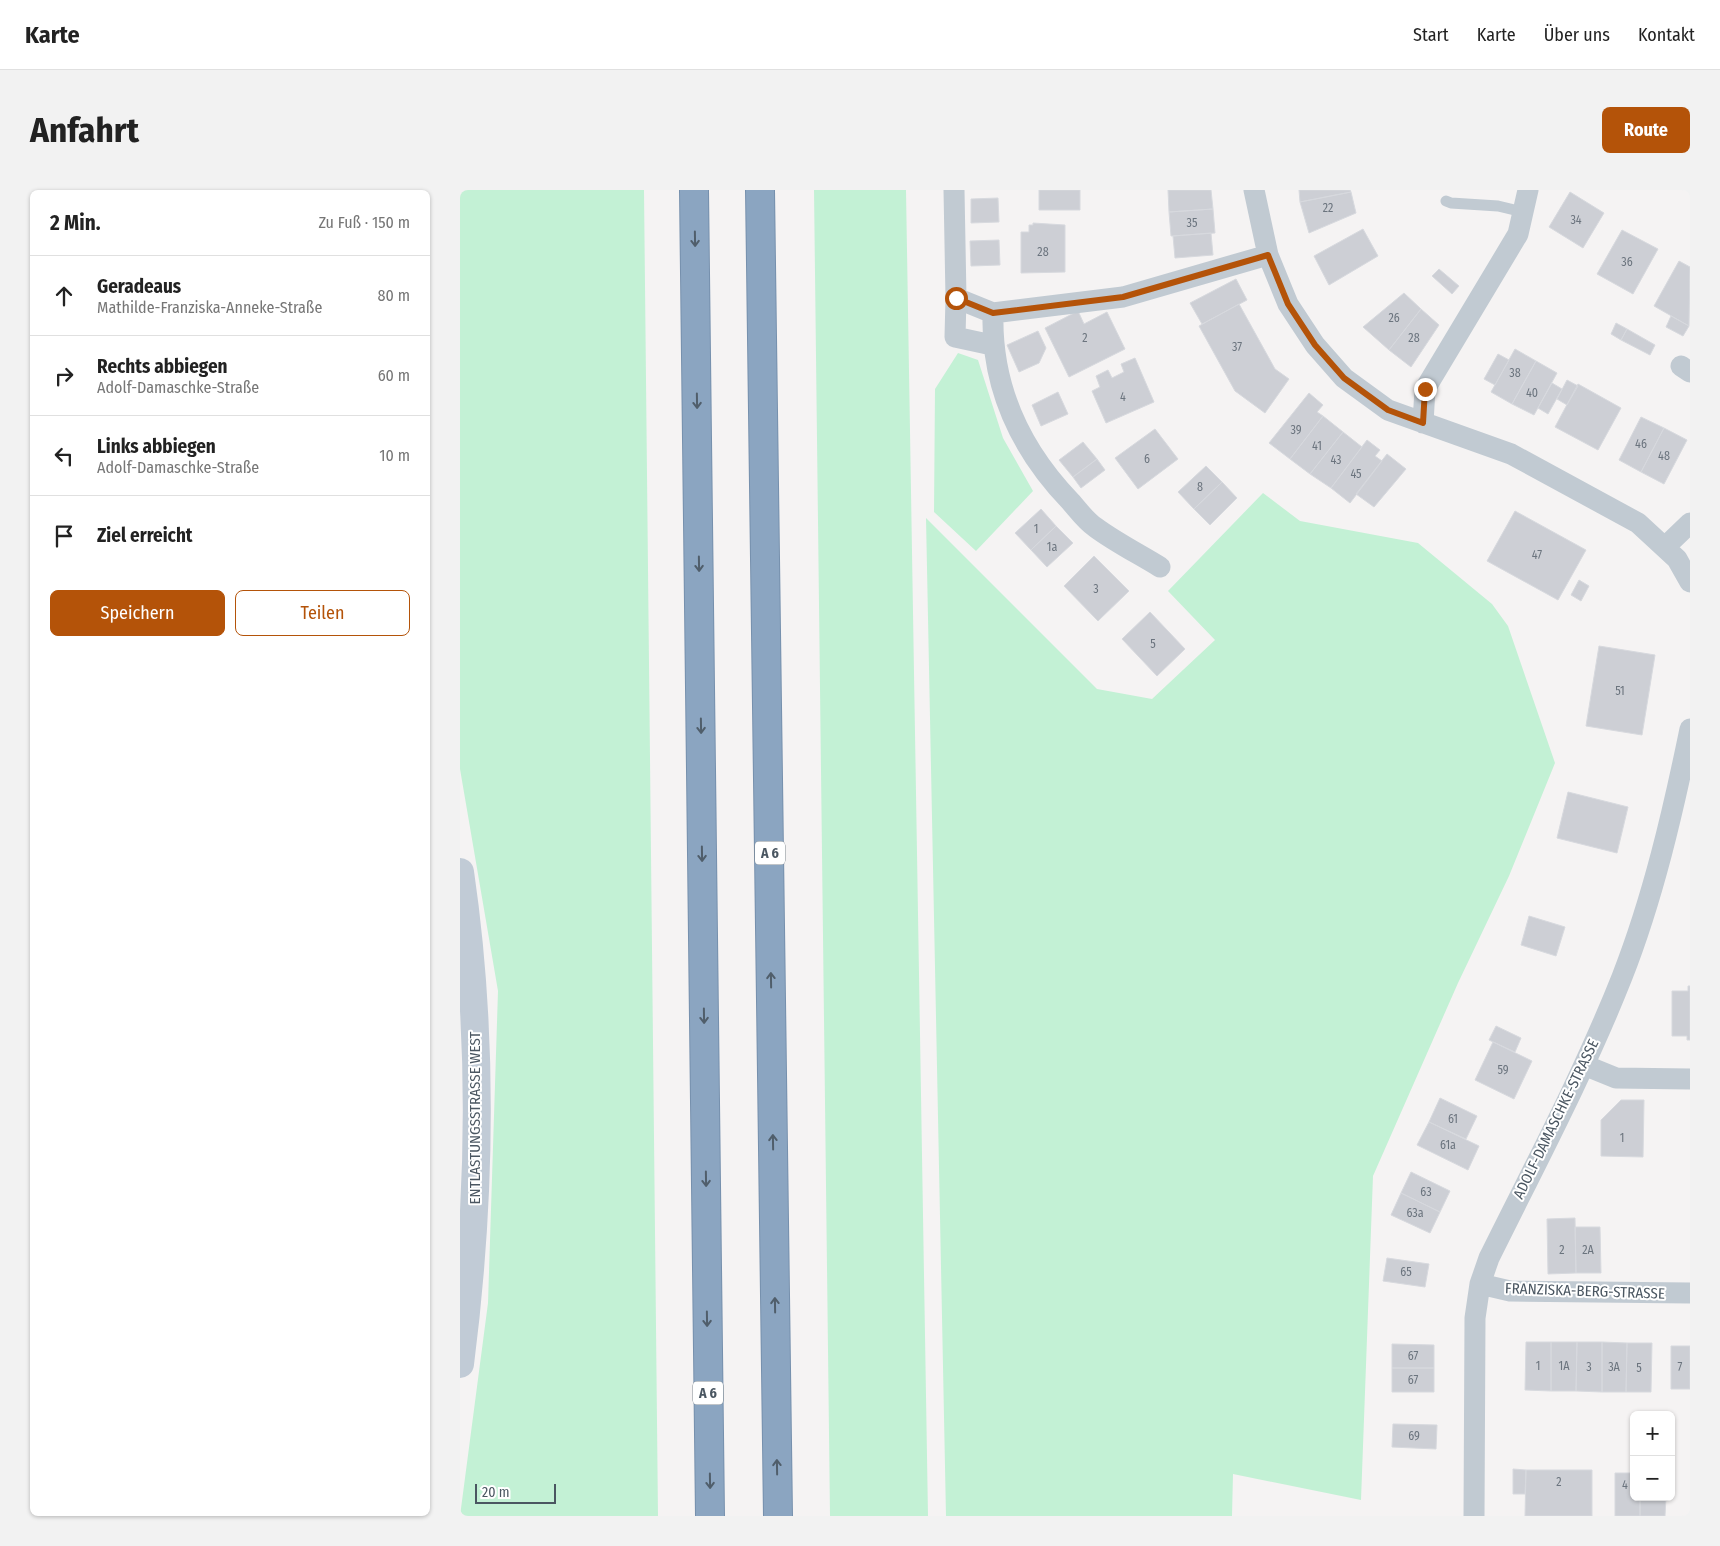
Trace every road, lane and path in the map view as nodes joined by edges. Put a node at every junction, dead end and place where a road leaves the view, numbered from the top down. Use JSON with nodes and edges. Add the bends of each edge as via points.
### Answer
{"nodes":[{"id":1,"x":694,"y":190,"type":"edge"},
{"id":2,"x":760,"y":190,"type":"edge"},
{"id":3,"x":954,"y":190,"type":"edge"},
{"id":4,"x":1254,"y":190,"type":"edge"},
{"id":5,"x":1528,"y":190,"type":"edge"},
{"id":6,"x":1446,"y":201,"type":"dead end"},
{"id":7,"x":1523,"y":212,"type":"junction"},
{"id":8,"x":1268,"y":255,"type":"junction"},
{"id":9,"x":956,"y":298,"type":"junction"},
{"id":10,"x":993,"y":313,"type":"junction"},
{"id":11,"x":992,"y":345,"type":"junction"},
{"id":12,"x":1423,"y":423,"type":"junction"},
{"id":13,"x":1690,"y":523,"type":"edge"},
{"id":14,"x":1665,"y":547,"type":"junction"},
{"id":15,"x":1160,"y":567,"type":"dead end"},
{"id":16,"x":1690,"y":582,"type":"edge"},
{"id":17,"x":1690,"y":729,"type":"edge"},
{"id":18,"x":1685,"y":781,"type":"edge"},
{"id":19,"x":460,"y":872,"type":"edge"},
{"id":20,"x":1584,"y":1065,"type":"junction"},
{"id":21,"x":1690,"y":1079,"type":"edge"},
{"id":22,"x":1480,"y":1284,"type":"junction"},
{"id":23,"x":1690,"y":1293,"type":"edge"},
{"id":24,"x":460,"y":1364,"type":"edge"},
{"id":25,"x":710,"y":1516,"type":"edge"},
{"id":26,"x":778,"y":1516,"type":"edge"},
{"id":27,"x":1474,"y":1516,"type":"edge"}],
"edges":[{"from":1,"to":25,"type":"highway","number":"A 6","one_way":true},
{"from":26,"to":2,"type":"highway","number":"A 6","one_way":true},
{"from":3,"to":9,"type":"street"},
{"from":4,"to":8,"type":"street"},
{"from":5,"to":7,"type":"street"},
{"from":6,"to":7,"type":"lane"},
{"from":7,"to":12,"type":"street","via":[[1518,234],[1425,389]]},
{"from":8,"to":10,"type":"street","via":[[1123,297]]},
{"from":8,"to":12,"type":"street","via":[[1288,304],[1315,345],[1344,378],[1388,410]]},
{"from":9,"to":10,"type":"street"},
{"from":9,"to":11,"type":"street","via":[[956,337]]},
{"from":10,"to":11,"type":"street"},
{"from":11,"to":15,"type":"street","via":[[1002,387],[1018,430],[1046,476],[1094,527]]},
{"from":12,"to":14,"type":"street","via":[[1511,454],[1638,523]]},
{"from":13,"to":14,"type":"street"},
{"from":14,"to":16,"type":"street"},
{"from":17,"to":18,"type":"street","name":"ADOLF-DAMASCHKE-STRASSE"},
{"from":18,"to":20,"type":"street","name":"ADOLF-DAMASCHKE-STRASSE","via":[[1622,976]]},
{"from":19,"to":24,"type":"main road","name":"ENTLASTUNGSSTRASSE WEST","via":[[474,994],[478,1071],[477,1189]]},
{"from":20,"to":21,"type":"street","via":[[1616,1078]]},
{"from":20,"to":22,"type":"street","name":"ADOLF-DAMASCHKE-STRASSE","via":[[1489,1258]]},
{"from":22,"to":23,"type":"street","name":"FRANZISKA-BERG-STRASSE","via":[[1510,1291]]},
{"from":22,"to":27,"type":"street","name":"ADOLF-DAMASCHKE-STRASSE","via":[[1475,1318]]}]}
